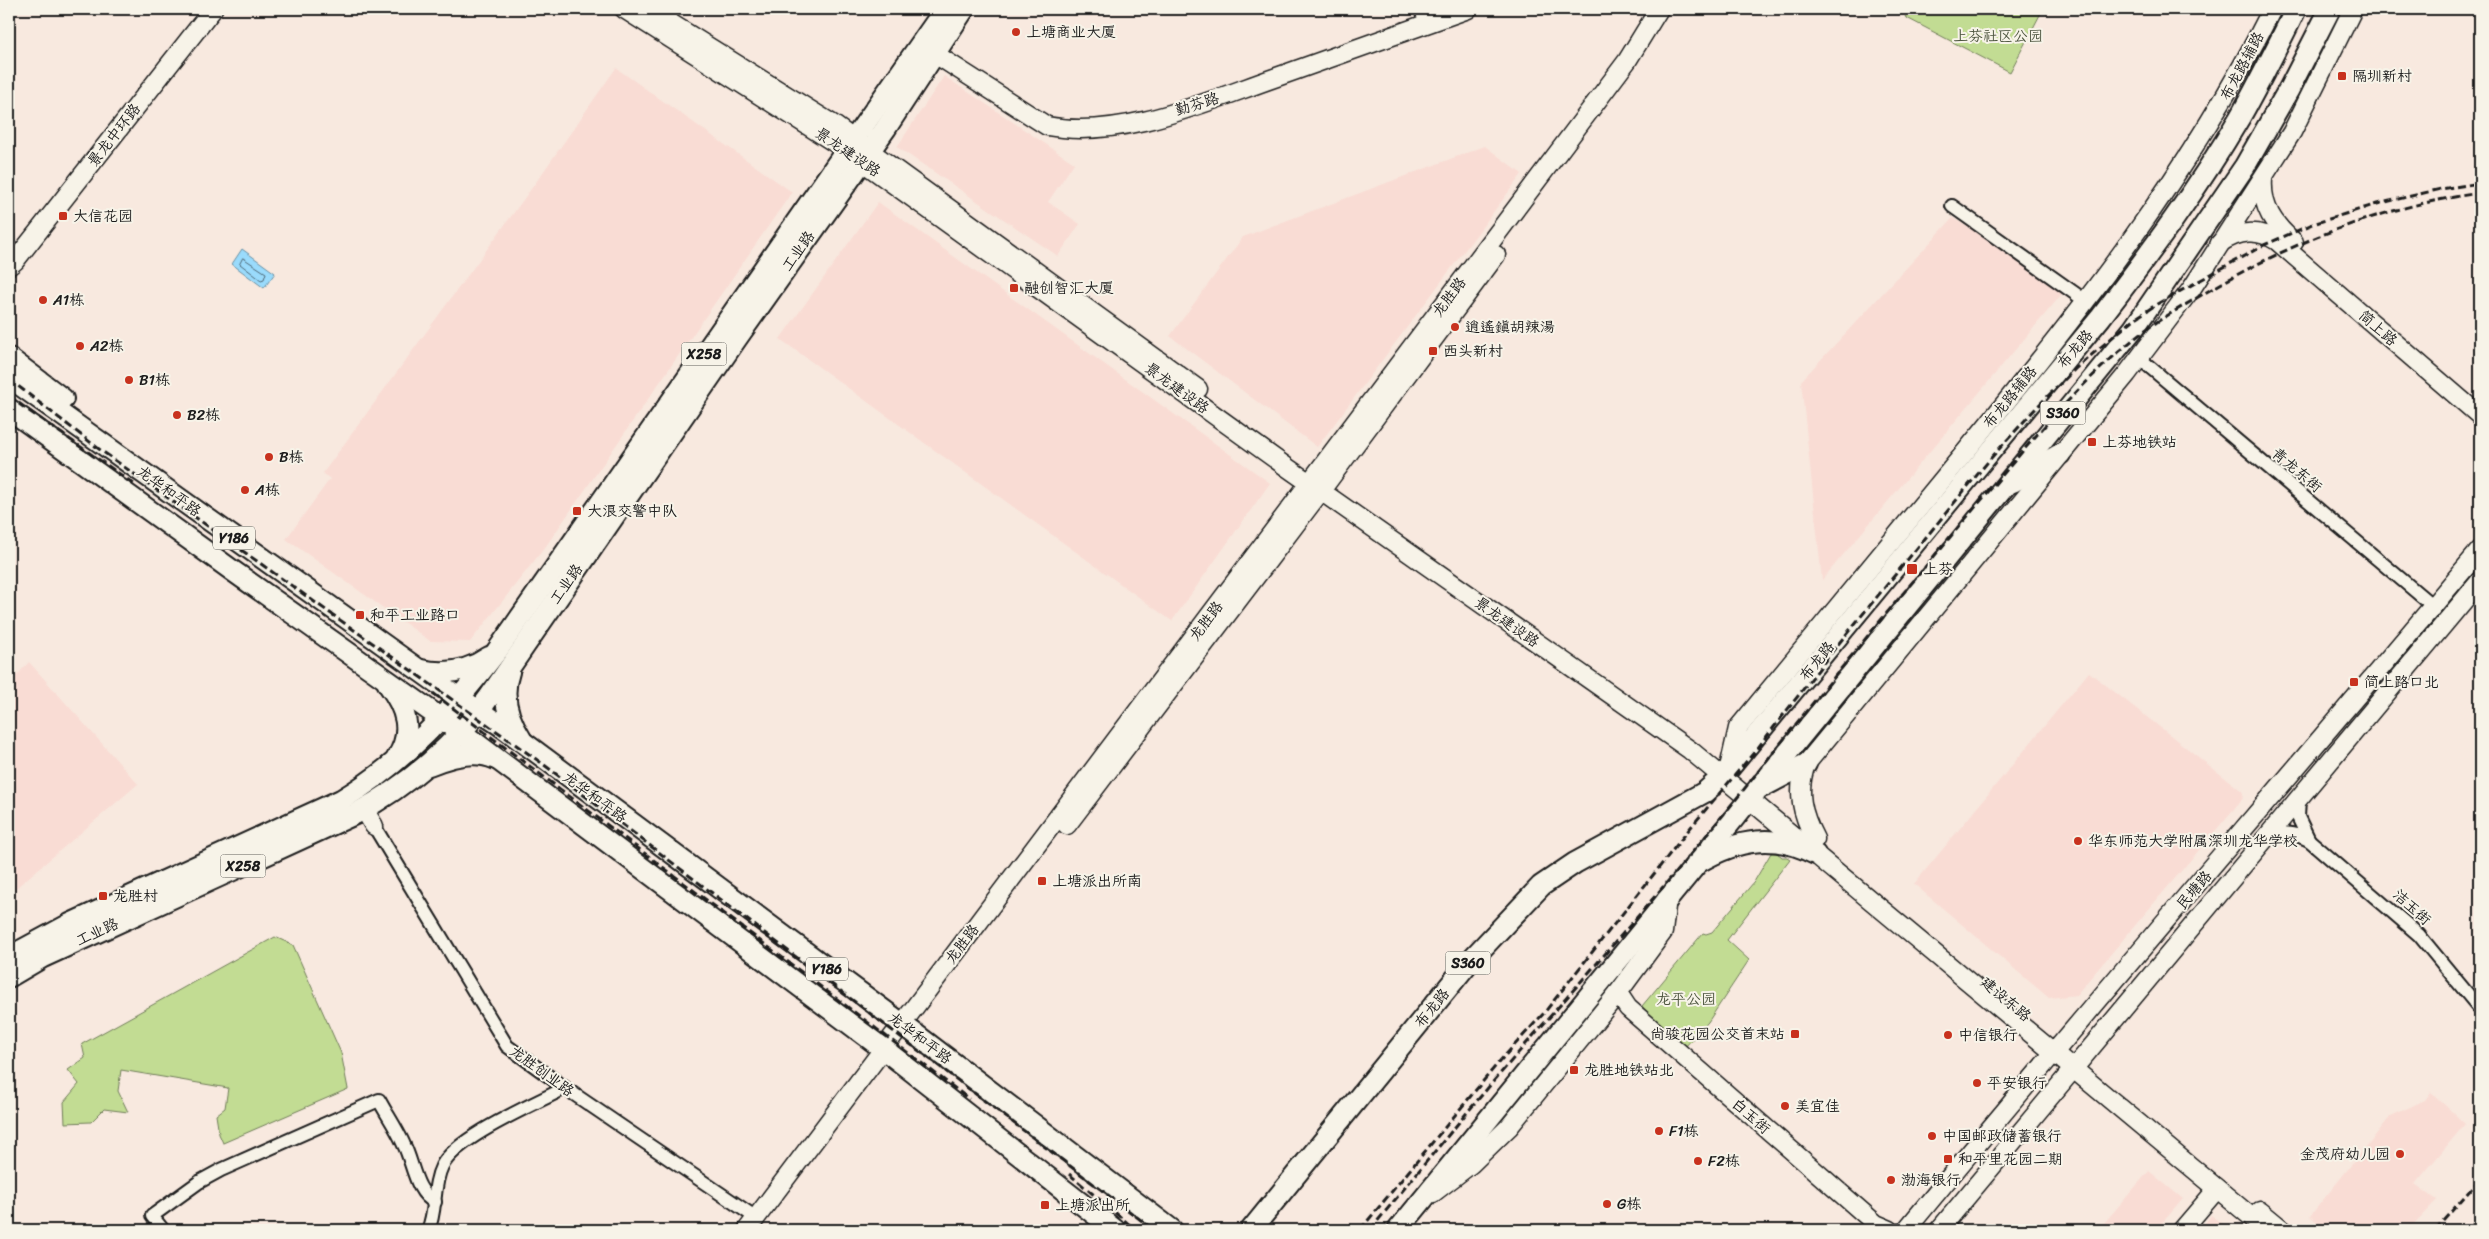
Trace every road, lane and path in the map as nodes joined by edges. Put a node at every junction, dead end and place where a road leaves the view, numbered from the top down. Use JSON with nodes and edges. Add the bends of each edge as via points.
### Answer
{"nodes":[{"id":1,"x":213,"y":9,"type":"edge"},
{"id":2,"x":624,"y":9,"type":"edge"},
{"id":3,"x":648,"y":9,"type":"edge"},
{"id":4,"x":946,"y":9,"type":"edge"},
{"id":5,"x":964,"y":9,"type":"edge"},
{"id":6,"x":1468,"y":9,"type":"edge"},
{"id":7,"x":1660,"y":9,"type":"edge"},
{"id":8,"x":1672,"y":9,"type":"edge"},
{"id":9,"x":2272,"y":9,"type":"edge"},
{"id":10,"x":2296,"y":9,"type":"edge"},
{"id":11,"x":2330,"y":9,"type":"edge"},
{"id":12,"x":2353,"y":9,"type":"edge"},
{"id":13,"x":1424,"y":16,"type":"edge"},
{"id":14,"x":934,"y":54,"type":"junction"},
{"id":15,"x":858,"y":150,"type":"junction"},
{"id":16,"x":2263,"y":179,"type":"junction"},
{"id":17,"x":1952,"y":206,"type":"dead end"},
{"id":18,"x":2280,"y":237,"type":"junction"},
{"id":19,"x":2220,"y":244,"type":"junction"},
{"id":20,"x":11,"y":268,"type":"edge"},
{"id":21,"x":2087,"y":302,"type":"junction"},
{"id":22,"x":9,"y":358,"type":"edge"},
{"id":23,"x":2139,"y":358,"type":"junction"},
{"id":24,"x":9,"y":376,"type":"edge"},
{"id":25,"x":2480,"y":401,"type":"edge"},
{"id":26,"x":9,"y":409,"type":"edge"},
{"id":27,"x":2480,"y":416,"type":"edge"},
{"id":28,"x":2060,"y":454,"type":"junction"},
{"id":29,"x":1319,"y":483,"type":"junction"},
{"id":30,"x":2002,"y":488,"type":"junction"},
{"id":31,"x":206,"y":518,"type":"junction"},
{"id":32,"x":2480,"y":550,"type":"edge"},
{"id":33,"x":2480,"y":580,"type":"edge"},
{"id":34,"x":2433,"y":606,"type":"junction"},
{"id":35,"x":496,"y":650,"type":"junction"},
{"id":36,"x":510,"y":667,"type":"junction"},
{"id":37,"x":421,"y":670,"type":"junction"},
{"id":38,"x":380,"y":675,"type":"junction"},
{"id":39,"x":460,"y":698,"type":"junction"},
{"id":40,"x":480,"y":711,"type":"junction"},
{"id":41,"x":442,"y":718,"type":"junction"},
{"id":42,"x":461,"y":732,"type":"junction"},
{"id":43,"x":525,"y":745,"type":"junction"},
{"id":44,"x":501,"y":761,"type":"junction"},
{"id":45,"x":1806,"y":764,"type":"junction"},
{"id":46,"x":387,"y":769,"type":"junction"},
{"id":47,"x":419,"y":771,"type":"junction"},
{"id":48,"x":1726,"y":772,"type":"junction"},
{"id":49,"x":2303,"y":792,"type":"junction"},
{"id":50,"x":1752,"y":794,"type":"junction"},
{"id":51,"x":369,"y":817,"type":"junction"},
{"id":52,"x":2310,"y":840,"type":"junction"},
{"id":53,"x":2260,"y":842,"type":"junction"},
{"id":54,"x":1815,"y":846,"type":"junction"},
{"id":55,"x":1693,"y":866,"type":"junction"},
{"id":56,"x":1667,"y":898,"type":"junction"},
{"id":57,"x":9,"y":957,"type":"edge"},
{"id":58,"x":9,"y":977,"type":"edge"},
{"id":59,"x":1618,"y":993,"type":"junction"},
{"id":60,"x":2480,"y":1010,"type":"edge"},
{"id":61,"x":1600,"y":1016,"type":"junction"},
{"id":62,"x":906,"y":1027,"type":"junction"},
{"id":63,"x":2057,"y":1049,"type":"junction"},
{"id":64,"x":888,"y":1052,"type":"junction"},
{"id":65,"x":2076,"y":1064,"type":"junction"},
{"id":66,"x":565,"y":1088,"type":"junction"},
{"id":67,"x":2217,"y":1189,"type":"junction"},
{"id":68,"x":434,"y":1202,"type":"junction"},
{"id":69,"x":1417,"y":1205,"type":"junction"},
{"id":70,"x":1268,"y":1210,"type":"junction"},
{"id":71,"x":753,"y":1223,"type":"edge"},
{"id":72,"x":1905,"y":1228,"type":"edge"},
{"id":73,"x":163,"y":1230,"type":"edge"},
{"id":74,"x":428,"y":1230,"type":"edge"},
{"id":75,"x":1116,"y":1230,"type":"edge"},
{"id":76,"x":1172,"y":1230,"type":"edge"},
{"id":77,"x":1234,"y":1230,"type":"edge"},
{"id":78,"x":1252,"y":1230,"type":"edge"},
{"id":79,"x":1398,"y":1230,"type":"edge"},
{"id":80,"x":1870,"y":1230,"type":"edge"},
{"id":81,"x":1890,"y":1230,"type":"edge"},
{"id":82,"x":1939,"y":1230,"type":"edge"},
{"id":83,"x":2182,"y":1230,"type":"edge"},
{"id":84,"x":2266,"y":1230,"type":"edge"},
{"id":85,"x":2283,"y":1230,"type":"edge"}],
"edges":[{"from":1,"to":20,"type":"main road","name":"景龙中环路"},
{"from":2,"to":15,"type":"main road","name":"景龙建设路"},
{"from":3,"to":15,"type":"main road","name":"景龙建设路"},
{"from":4,"to":15,"type":"main road","name":"工业路","number":"X258"},
{"from":5,"to":14,"type":"main road","name":"工业路","number":"X258"},
{"from":6,"to":13,"type":"main road","name":"勤芬路"},
{"from":7,"to":29,"type":"main road","name":"龙胜路","via":[[1627,61]]},
{"from":8,"to":29,"type":"main road","name":"龙胜路","via":[[1638,65]]},
{"from":9,"to":21,"type":"main road","name":"布龙路辅路","via":[[2222,104],[2180,171]]},
{"from":10,"to":48,"type":"main road","name":"布龙路","number":"S360","via":[[2240,116],[2199,182],[2102,317]]},
{"from":11,"to":30,"type":"main road","number":"S360","via":[[2250,157],[2192,246],[2134,328]]},
{"from":12,"to":16,"type":"main road","via":[[2292,132]]},
{"from":13,"to":14,"type":"main road","name":"勤芬路","via":[[1210,101],[1114,127],[1090,130],[1047,126]]},
{"from":14,"to":15,"type":"main road","name":"工业路","number":"X258"},
{"from":15,"to":29,"type":"main road","name":"景龙建设路"},
{"from":15,"to":35,"type":"main road","name":"工业路","number":"X258"},
{"from":15,"to":36,"type":"main road","name":"工业路","number":"X258"},
{"from":16,"to":18,"type":"main road","via":[[2268,213]]},
{"from":16,"to":19,"type":"main road"},
{"from":17,"to":21,"type":"street"},
{"from":18,"to":19,"type":"main road","via":[[2246,232],[2231,236]]},
{"from":18,"to":25,"type":"main road","name":"简上路"},
{"from":18,"to":27,"type":"main road","name":"简上路"},
{"from":19,"to":23,"type":"main road","via":[[2192,288]]},
{"from":21,"to":48,"type":"main road","name":"布龙路辅路","via":[[1738,728]]},
{"from":22,"to":31,"type":"main road","via":[[160,472]]},
{"from":23,"to":28,"type":"main road"},
{"from":23,"to":34,"type":"street","name":"青龙东街"},
{"from":24,"to":31,"type":"main road","name":"龙华和平路","number":"Y186"},
{"from":26,"to":38,"type":"main road","name":"龙华和平路","number":"Y186"},
{"from":28,"to":30,"type":"main road"},
{"from":28,"to":45,"type":"main road"},
{"from":29,"to":48,"type":"main road","name":"景龙建设路","via":[[1695,740]]},
{"from":29,"to":62,"type":"main road","name":"龙胜路"},
{"from":30,"to":50,"type":"main road","number":"S360"},
{"from":31,"to":37,"type":"main road","name":"龙华和平路","number":"Y186"},
{"from":32,"to":34,"type":"main road","name":"民塘路"},
{"from":33,"to":49,"type":"main road","name":"民塘路"},
{"from":34,"to":63,"type":"main road","name":"民塘路"},
{"from":35,"to":37,"type":"main road","via":[[463,669],[446,672]]},
{"from":35,"to":39,"type":"main road","name":"工业路","number":"X258"},
{"from":36,"to":40,"type":"main road","name":"工业路","number":"X258"},
{"from":36,"to":43,"type":"main road","via":[[505,700]]},
{"from":37,"to":39,"type":"main road","name":"龙华和平路","number":"Y186"},
{"from":38,"to":41,"type":"main road","name":"龙华和平路","number":"Y186"},
{"from":38,"to":46,"type":"main road","via":[[401,704],[408,727],[403,747]]},
{"from":39,"to":40,"type":"main road","name":"龙华和平路","number":"Y186"},
{"from":39,"to":41,"type":"main road","name":"工业路","number":"X258"},
{"from":40,"to":42,"type":"main road","name":"工业路","number":"X258"},
{"from":40,"to":43,"type":"main road","name":"龙华和平路","number":"Y186"},
{"from":41,"to":42,"type":"main road","name":"龙华和平路","number":"Y186"},
{"from":41,"to":46,"type":"main road","name":"工业路","number":"X258"},
{"from":42,"to":44,"type":"main road","name":"龙华和平路","number":"Y186"},
{"from":42,"to":47,"type":"main road","name":"工业路","number":"X258"},
{"from":43,"to":62,"type":"main road","name":"龙华和平路","number":"Y186"},
{"from":44,"to":47,"type":"main road","via":[[490,756],[464,756],[441,760]]},
{"from":44,"to":64,"type":"main road","name":"龙华和平路","number":"Y186"},
{"from":45,"to":50,"type":"main road"},
{"from":45,"to":54,"type":"main road","via":[[1800,799]]},
{"from":46,"to":57,"type":"main road","name":"工业路","number":"X258","via":[[342,800],[70,924]]},
{"from":47,"to":51,"type":"main road","name":"工业路","number":"X258"},
{"from":48,"to":50,"type":"main road","name":"建设东路"},
{"from":48,"to":70,"type":"main road","name":"布龙路","number":"S360","via":[[1705,792],[1575,863],[1541,886],[1469,962]]},
{"from":49,"to":52,"type":"street","via":[[2297,811],[2300,824]]},
{"from":49,"to":53,"type":"main road","name":"民塘路"},
{"from":50,"to":54,"type":"main road","name":"建设东路"},
{"from":50,"to":55,"type":"main road","number":"S360"},
{"from":51,"to":58,"type":"main road","name":"工业路","number":"X258","via":[[43,957]]},
{"from":51,"to":66,"type":"street","name":"龙胜创业路","via":[[505,1044]]},
{"from":52,"to":53,"type":"street","via":[[2282,833]]},
{"from":52,"to":60,"type":"street","name":"洁玉街","via":[[2407,922]]},
{"from":53,"to":65,"type":"main road","name":"民塘路"},
{"from":54,"to":55,"type":"main road","via":[[1763,841],[1719,852]]},
{"from":54,"to":63,"type":"main road","name":"建设东路"},
{"from":55,"to":56,"type":"main road","number":"S360"},
{"from":56,"to":59,"type":"main road","via":[[1663,932]]},
{"from":56,"to":69,"type":"main road","number":"S360"},
{"from":59,"to":61,"type":"main road"},
{"from":59,"to":81,"type":"main road","name":"白玉街","via":[[1628,1008],[1724,1092],[1876,1224]]},
{"from":61,"to":69,"type":"main road","via":[[1490,1147]]},
{"from":61,"to":80,"type":"main road","name":"白玉街","via":[[1618,1017],[1628,1022]]},
{"from":62,"to":64,"type":"main road","name":"龙胜路"},
{"from":62,"to":76,"type":"main road","name":"龙华和平路","number":"Y186"},
{"from":63,"to":65,"type":"main road","name":"建设东路"},
{"from":63,"to":72,"type":"main road","name":"民塘路"},
{"from":64,"to":71,"type":"main road","name":"龙胜路"},
{"from":64,"to":75,"type":"main road","name":"龙华和平路","number":"Y186"},
{"from":65,"to":67,"type":"main road","name":"建设东路"},
{"from":65,"to":82,"type":"main road","name":"民塘路"},
{"from":65,"to":85,"type":"main road","name":"建设东路"},
{"from":66,"to":68,"type":"street","via":[[455,1149],[440,1172]]},
{"from":66,"to":71,"type":"street","name":"龙胜创业路"},
{"from":67,"to":83,"type":"main road"},
{"from":67,"to":84,"type":"main road","name":"建设东路"},
{"from":68,"to":73,"type":"street","via":[[417,1180],[405,1146],[379,1100],[199,1182],[152,1216]]},
{"from":68,"to":74,"type":"street"},
{"from":69,"to":79,"type":"main road","number":"S360"},
{"from":70,"to":77,"type":"main road"},
{"from":70,"to":78,"type":"main road","name":"布龙路","number":"S360"}]}
